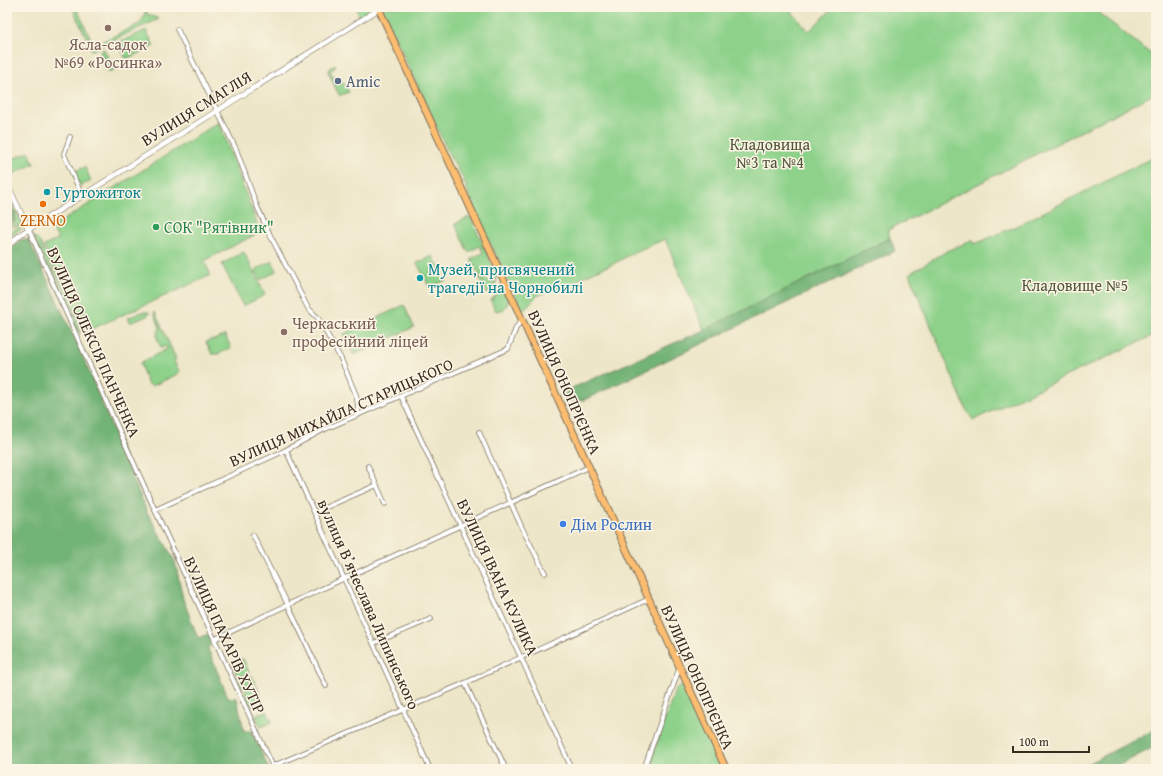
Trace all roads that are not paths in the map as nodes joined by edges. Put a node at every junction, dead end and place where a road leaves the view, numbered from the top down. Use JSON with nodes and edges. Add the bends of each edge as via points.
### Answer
{"nodes":[{"id":1,"x":378,"y":8,"type":"edge"},
{"id":2,"x":177,"y":29,"type":"dead end"},
{"id":3,"x":217,"y":111,"type":"junction"},
{"id":4,"x":70,"y":137,"type":"dead end"},
{"id":5,"x":7,"y":184,"type":"edge"},
{"id":6,"x":82,"y":196,"type":"junction"},
{"id":7,"x":29,"y":230,"type":"junction"},
{"id":8,"x":7,"y":247,"type":"edge"},
{"id":9,"x":522,"y":319,"type":"junction"},
{"id":10,"x":402,"y":396,"type":"junction"},
{"id":11,"x":358,"y":415,"type":"junction"},
{"id":12,"x":479,"y":432,"type":"dead end"},
{"id":13,"x":286,"y":450,"type":"junction"},
{"id":14,"x":368,"y":466,"type":"dead end"},
{"id":15,"x":589,"y":467,"type":"junction"},
{"id":16,"x":377,"y":485,"type":"junction"},
{"id":17,"x":510,"y":503,"type":"junction"},
{"id":18,"x":385,"y":504,"type":"dead end"},
{"id":19,"x":155,"y":510,"type":"junction"},
{"id":20,"x":315,"y":512,"type":"junction"},
{"id":21,"x":460,"y":525,"type":"junction"},
{"id":22,"x":253,"y":535,"type":"dead end"},
{"id":23,"x":545,"y":573,"type":"dead end"},
{"id":24,"x":345,"y":578,"type":"junction"},
{"id":25,"x":648,"y":599,"type":"junction"},
{"id":26,"x":288,"y":605,"type":"junction"},
{"id":27,"x":431,"y":619,"type":"dead end"},
{"id":28,"x":215,"y":639,"type":"junction"},
{"id":29,"x":374,"y":643,"type":"junction"},
{"id":30,"x":521,"y":658,"type":"junction"},
{"id":31,"x":680,"y":666,"type":"junction"},
{"id":32,"x":465,"y":683,"type":"junction"},
{"id":33,"x":326,"y":686,"type":"dead end"},
{"id":34,"x":403,"y":709,"type":"junction"},
{"id":35,"x":504,"y":765,"type":"dead end"},
{"id":36,"x":273,"y":768,"type":"edge"},
{"id":37,"x":430,"y":769,"type":"edge"},
{"id":38,"x":572,"y":769,"type":"edge"},
{"id":39,"x":644,"y":769,"type":"edge"},
{"id":40,"x":726,"y":769,"type":"edge"}],
"edges":[{"from":1,"to":3,"type":"street","name":"ВУЛИЦЯ СМАГЛІЯ"},
{"from":1,"to":9,"type":"main road","name":"ВУЛИЦЯ ОНОПРІЄНКА"},
{"from":2,"to":3,"type":"street"},
{"from":3,"to":6,"type":"street","name":"ВУЛИЦЯ СМАГЛІЯ"},
{"from":3,"to":11,"type":"street","via":[[236,149],[270,234],[308,308],[318,318],[344,366],[356,395]]},
{"from":4,"to":6,"type":"street","via":[[64,154]]},
{"from":5,"to":7,"type":"street","name":"ВУЛИЦЯ ОЛЕКСІЯ ПАНЧЕНКА"},
{"from":6,"to":7,"type":"street","name":"ВУЛИЦЯ СМАГЛІЯ"},
{"from":7,"to":8,"type":"street","name":"ВУЛИЦЯ СМАГЛІЯ"},
{"from":7,"to":19,"type":"street","name":"ВУЛИЦЯ ОЛЕКСІЯ ПАНЧЕНКА"},
{"from":9,"to":10,"type":"street","name":"ВУЛИЦЯ МИХАЙЛА СТАРИЦЬКОГО","via":[[508,349]]},
{"from":9,"to":15,"type":"main road","name":"ВУЛИЦЯ ОНОПРІЄНКА"},
{"from":10,"to":11,"type":"street","name":"ВУЛИЦЯ МИХАЙЛА СТАРИЦЬКОГО"},
{"from":10,"to":21,"type":"street","name":"ВУЛИЦЯ ІВАНА КУЛИКА"},
{"from":11,"to":13,"type":"street","name":"ВУЛИЦЯ МИХАЙЛА СТАРИЦЬКОГО"},
{"from":12,"to":17,"type":"street"},
{"from":13,"to":19,"type":"street","name":"ВУЛИЦЯ МИХАЙЛА СТАРИЦЬКОГО"},
{"from":13,"to":20,"type":"street","name":"вулиця Вʼячеслава Липинського"},
{"from":14,"to":16,"type":"street"},
{"from":15,"to":17,"type":"street"},
{"from":15,"to":25,"type":"main road","name":"ВУЛИЦЯ ОНОПРІЄНКА"},
{"from":16,"to":18,"type":"street"},
{"from":16,"to":20,"type":"street"},
{"from":17,"to":21,"type":"street"},
{"from":17,"to":23,"type":"street"},
{"from":19,"to":28,"type":"street","name":"ВУЛИЦЯ ПАХАРІВ ХУТІР"},
{"from":20,"to":24,"type":"street","name":"вулиця Вʼячеслава Липинського"},
{"from":21,"to":24,"type":"street"},
{"from":21,"to":30,"type":"street","name":"ВУЛИЦЯ ІВАНА КУЛИКА"},
{"from":22,"to":26,"type":"street"},
{"from":24,"to":26,"type":"street"},
{"from":24,"to":29,"type":"street","name":"вулиця Вʼячеслава Липинського"},
{"from":25,"to":30,"type":"street"},
{"from":25,"to":31,"type":"main road","name":"ВУЛИЦЯ ОНОПРІЄНКА"},
{"from":26,"to":28,"type":"street"},
{"from":26,"to":33,"type":"street"},
{"from":27,"to":29,"type":"street"},
{"from":28,"to":36,"type":"street","name":"ВУЛИЦЯ ПАХАРІВ ХУТІР"},
{"from":29,"to":34,"type":"street","name":"вулиця Вʼячеслава Липинського"},
{"from":30,"to":32,"type":"street"},
{"from":30,"to":38,"type":"street","name":"ВУЛИЦЯ ІВАНА КУЛИКА"},
{"from":31,"to":39,"type":"street"},
{"from":31,"to":40,"type":"main road","name":"ВУЛИЦЯ ОНОПРІЄНКА"},
{"from":32,"to":34,"type":"street"},
{"from":32,"to":35,"type":"street"},
{"from":34,"to":36,"type":"street"},
{"from":34,"to":37,"type":"street","name":"вулиця Вʼячеслава Липинського"}]}
